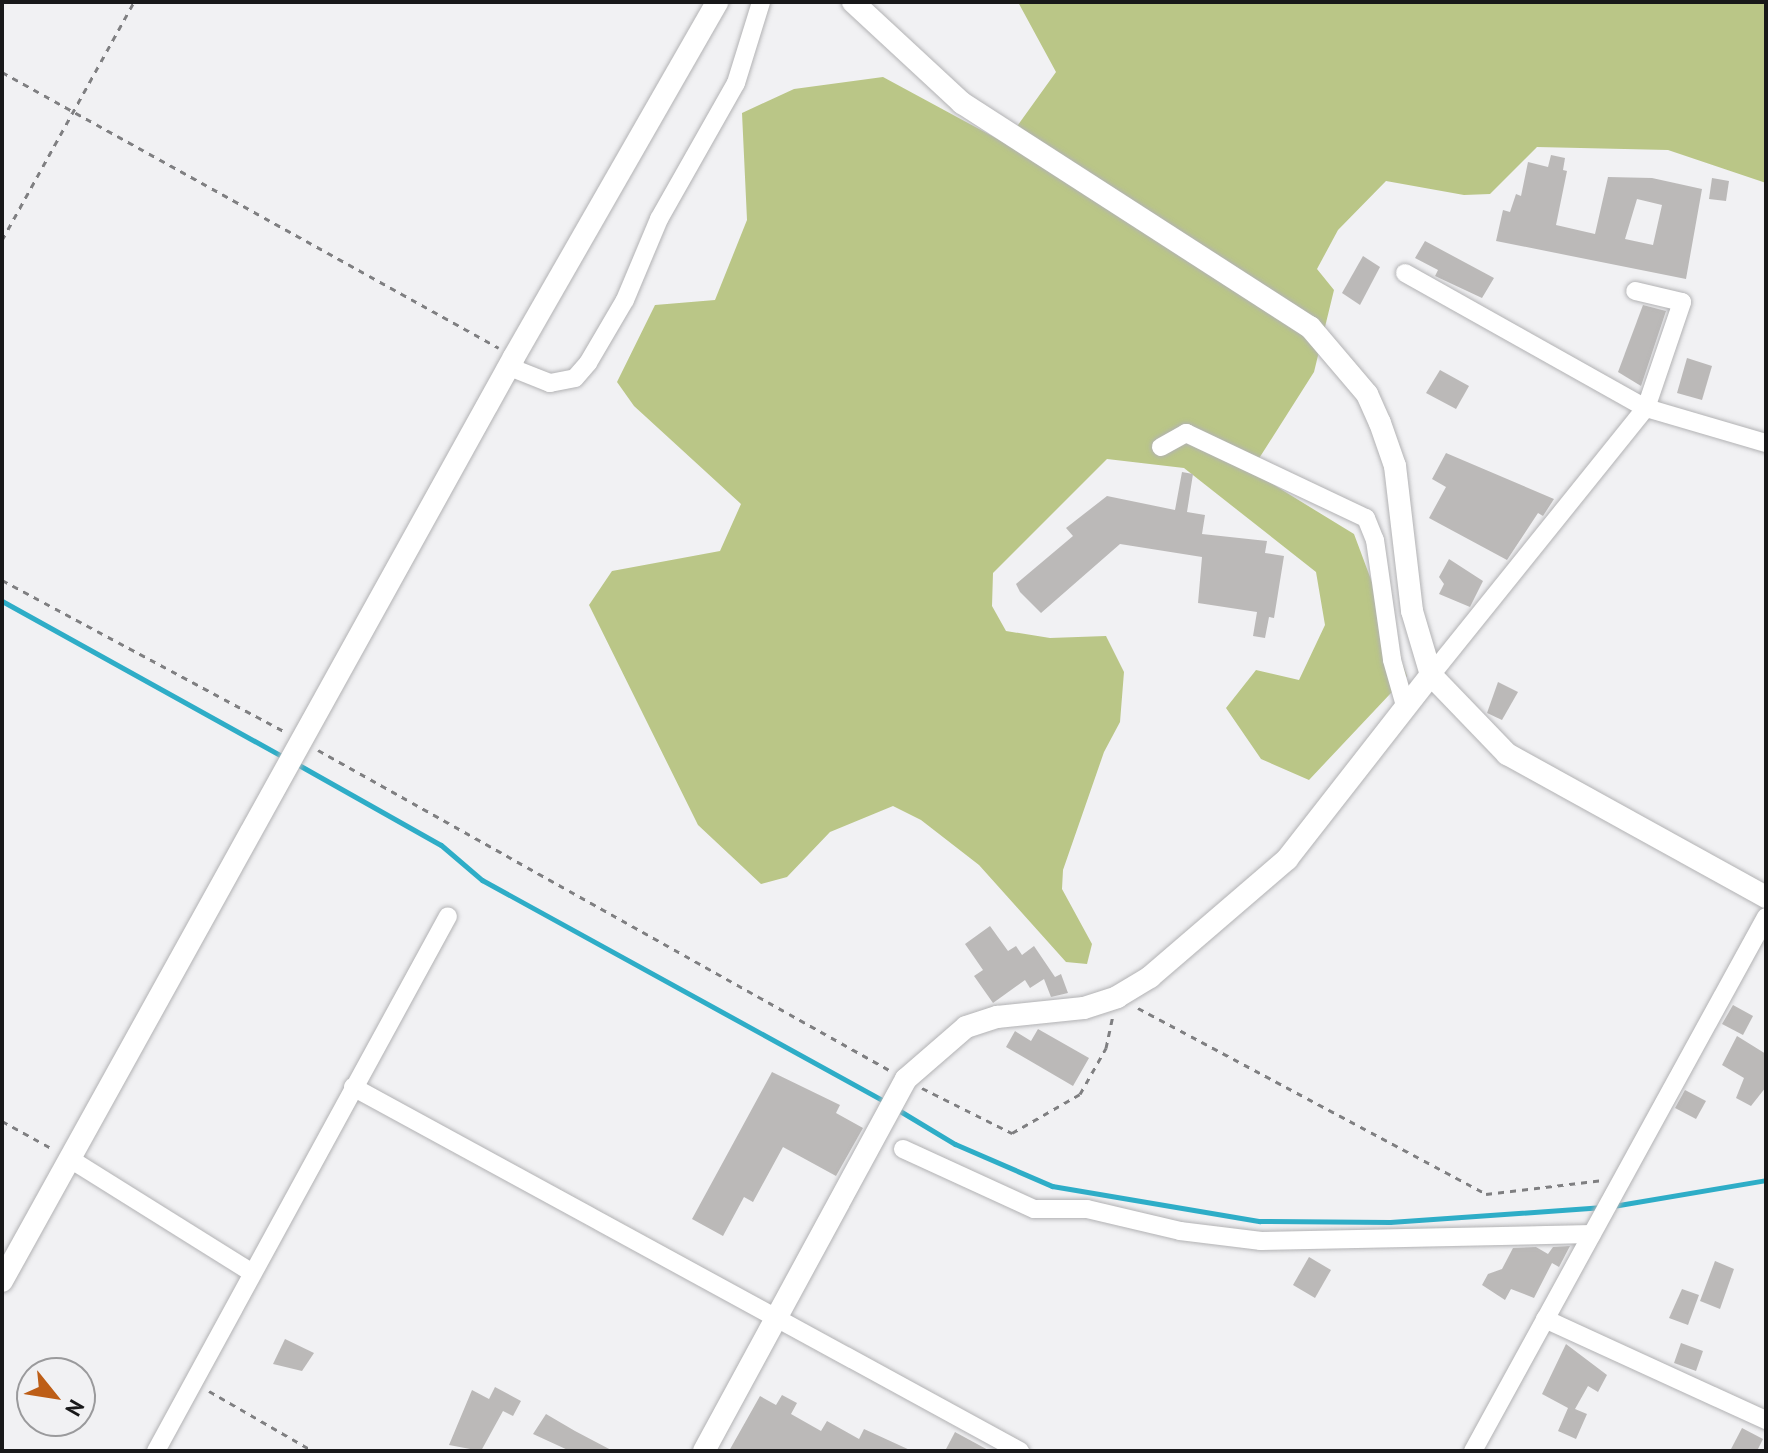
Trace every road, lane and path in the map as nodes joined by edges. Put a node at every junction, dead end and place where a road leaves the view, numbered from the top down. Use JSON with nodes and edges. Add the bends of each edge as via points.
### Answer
{"nodes":[{"id":1,"x":134,"y":2,"type":"edge"},
{"id":2,"x":717,"y":2,"type":"edge"},
{"id":3,"x":761,"y":2,"type":"edge"},
{"id":4,"x":853,"y":2,"type":"edge"},
{"id":5,"x":2,"y":72,"type":"edge"},
{"id":6,"x":73,"y":111,"type":"junction"},
{"id":7,"x":2,"y":240,"type":"edge"},
{"id":8,"x":1405,"y":273,"type":"dead end"},
{"id":9,"x":1635,"y":291,"type":"dead end"},
{"id":10,"x":514,"y":357,"type":"junction"},
{"id":11,"x":1646,"y":408,"type":"junction"},
{"id":12,"x":1766,"y":443,"type":"edge"},
{"id":13,"x":1161,"y":447,"type":"dead end"},
{"id":14,"x":2,"y":580,"type":"edge"},
{"id":15,"x":1431,"y":675,"type":"junction"},
{"id":16,"x":1406,"y":709,"type":"junction"},
{"id":17,"x":300,"y":740,"type":"junction"},
{"id":18,"x":1766,"y":897,"type":"edge"},
{"id":19,"x":448,"y":916,"type":"dead end"},
{"id":20,"x":1766,"y":917,"type":"edge"},
{"id":21,"x":1117,"y":997,"type":"junction"},
{"id":22,"x":906,"y":1079,"type":"junction"},
{"id":23,"x":353,"y":1087,"type":"junction"},
{"id":24,"x":2,"y":1121,"type":"edge"},
{"id":25,"x":903,"y":1149,"type":"dead end"},
{"id":26,"x":70,"y":1159,"type":"junction"},
{"id":27,"x":1620,"y":1182,"type":"junction"},
{"id":28,"x":1596,"y":1227,"type":"junction"},
{"id":29,"x":251,"y":1272,"type":"junction"},
{"id":30,"x":2,"y":1281,"type":"edge"},
{"id":31,"x":776,"y":1318,"type":"junction"},
{"id":32,"x":1545,"y":1319,"type":"junction"},
{"id":33,"x":193,"y":1382,"type":"junction"},
{"id":34,"x":1766,"y":1420,"type":"edge"},
{"id":35,"x":156,"y":1451,"type":"edge"},
{"id":36,"x":313,"y":1451,"type":"edge"},
{"id":37,"x":704,"y":1451,"type":"edge"},
{"id":38,"x":1020,"y":1451,"type":"edge"},
{"id":39,"x":1473,"y":1451,"type":"edge"}],
"edges":[{"from":1,"to":6,"type":"path"},
{"from":2,"to":10,"type":"street"},
{"from":3,"to":10,"type":"street","via":[[736,83],[659,219],[625,300],[588,363],[575,378],[550,383],[512,368]]},
{"from":4,"to":15,"type":"street","via":[[962,103],[1310,327],[1338,358],[1367,394],[1395,466],[1412,611]]},
{"from":5,"to":6,"type":"path"},
{"from":6,"to":7,"type":"path"},
{"from":6,"to":10,"type":"path"},
{"from":8,"to":11,"type":"street"},
{"from":9,"to":11,"type":"street","via":[[1682,302]]},
{"from":10,"to":17,"type":"street"},
{"from":11,"to":12,"type":"street"},
{"from":11,"to":15,"type":"street"},
{"from":13,"to":16,"type":"street","via":[[1186,433],[1366,518],[1375,540],[1392,660]]},
{"from":14,"to":17,"type":"path"},
{"from":15,"to":16,"type":"street"},
{"from":15,"to":18,"type":"street","via":[[1507,754]]},
{"from":16,"to":21,"type":"street","via":[[1287,859],[1150,977]]},
{"from":17,"to":22,"type":"path"},
{"from":17,"to":26,"type":"street"},
{"from":19,"to":23,"type":"street"},
{"from":20,"to":27,"type":"street"},
{"from":21,"to":22,"type":"street","via":[[1084,1008],[997,1017],[966,1027]]},
{"from":21,"to":22,"type":"path","via":[[1106,1048],[1080,1094],[1012,1133]]},
{"from":21,"to":27,"type":"path","via":[[1486,1194]]},
{"from":22,"to":31,"type":"street"},
{"from":23,"to":29,"type":"street"},
{"from":23,"to":31,"type":"street"},
{"from":24,"to":26,"type":"path"},
{"from":25,"to":28,"type":"street","via":[[1034,1209],[1087,1209],[1180,1231],[1261,1241]]},
{"from":26,"to":29,"type":"street"},
{"from":26,"to":30,"type":"street"},
{"from":27,"to":28,"type":"street"},
{"from":28,"to":32,"type":"street"},
{"from":29,"to":33,"type":"street"},
{"from":31,"to":37,"type":"street"},
{"from":31,"to":38,"type":"street"},
{"from":32,"to":34,"type":"street"},
{"from":32,"to":39,"type":"street"},
{"from":33,"to":35,"type":"street"},
{"from":33,"to":36,"type":"path"}]}
